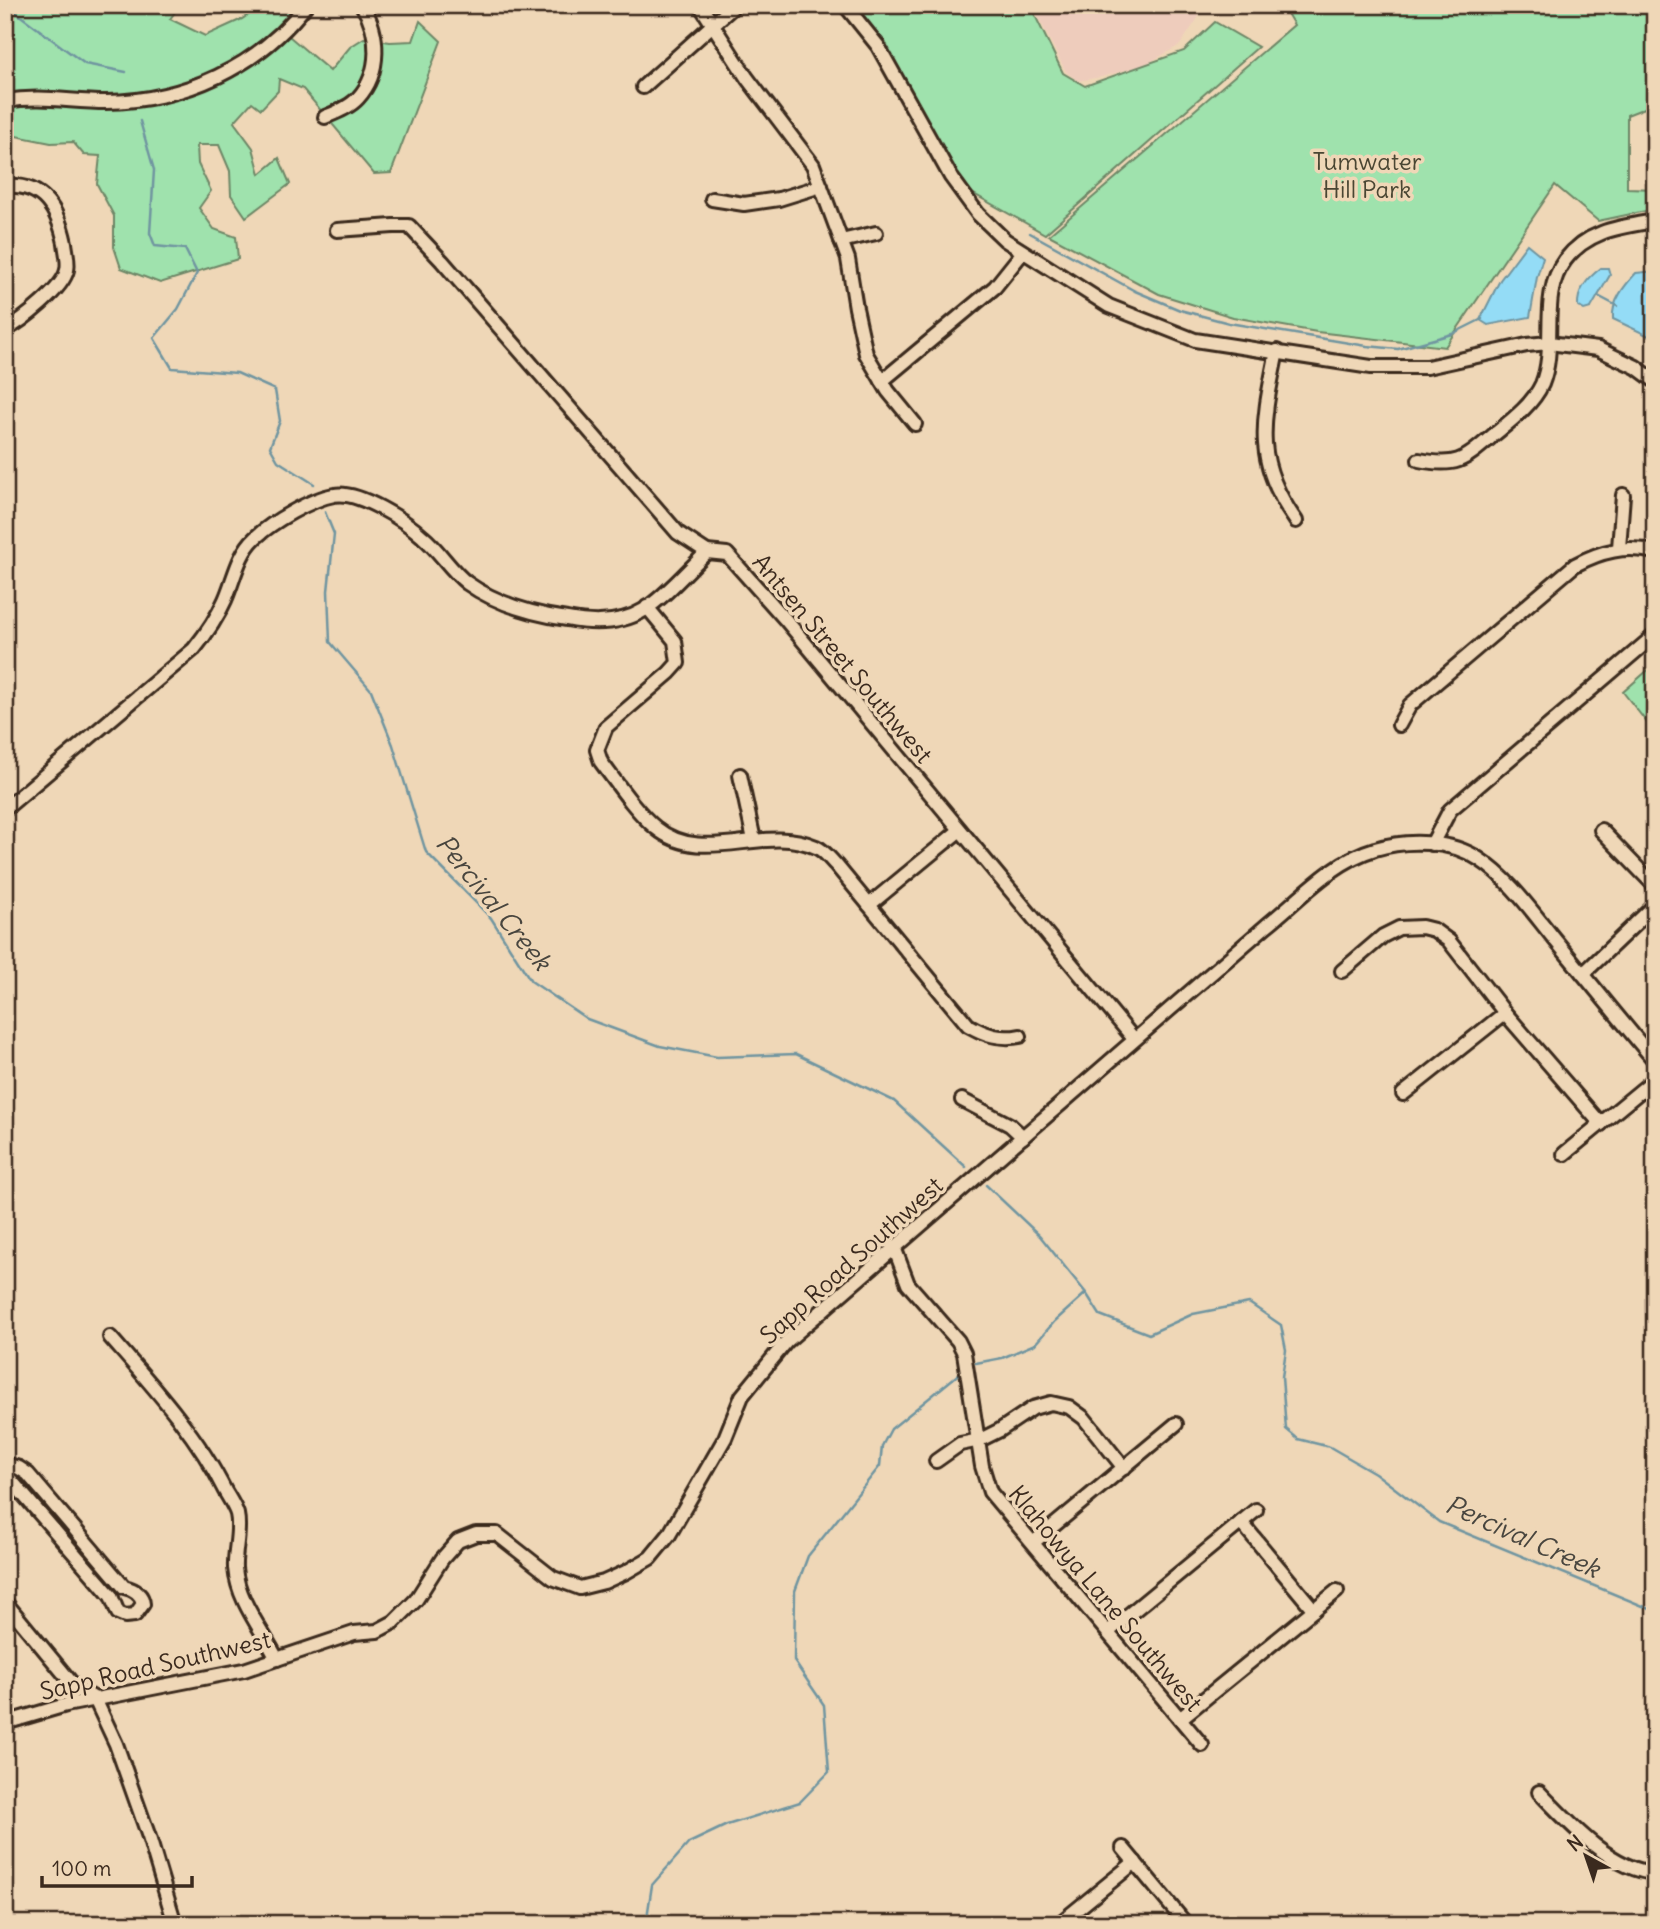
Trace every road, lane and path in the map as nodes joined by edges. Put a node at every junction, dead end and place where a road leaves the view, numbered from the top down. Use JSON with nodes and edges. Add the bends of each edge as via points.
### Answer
{"nodes":[{"id":1,"x":306,"y":5,"type":"edge"},
{"id":2,"x":362,"y":5,"type":"edge"},
{"id":3,"x":700,"y":5,"type":"edge"},
{"id":4,"x":735,"y":5,"type":"edge"},
{"id":5,"x":845,"y":5,"type":"edge"},
{"id":6,"x":712,"y":25,"type":"junction"},
{"id":7,"x":643,"y":87,"type":"dead end"},
{"id":8,"x":5,"y":101,"type":"edge"},
{"id":9,"x":325,"y":117,"type":"dead end"},
{"id":10,"x":5,"y":186,"type":"edge"},
{"id":11,"x":821,"y":186,"type":"junction"},
{"id":12,"x":712,"y":199,"type":"dead end"},
{"id":13,"x":1655,"y":221,"type":"edge"},
{"id":14,"x":337,"y":230,"type":"dead end"},
{"id":15,"x":876,"y":233,"type":"dead end"},
{"id":16,"x":841,"y":241,"type":"junction"},
{"id":17,"x":1023,"y":252,"type":"junction"},
{"id":18,"x":5,"y":330,"type":"edge"},
{"id":19,"x":1549,"y":343,"type":"junction"},
{"id":20,"x":1277,"y":351,"type":"junction"},
{"id":21,"x":882,"y":381,"type":"junction"},
{"id":22,"x":1655,"y":381,"type":"edge"},
{"id":23,"x":915,"y":424,"type":"dead end"},
{"id":24,"x":1419,"y":460,"type":"dead end"},
{"id":25,"x":1623,"y":495,"type":"dead end"},
{"id":26,"x":1296,"y":521,"type":"dead end"},
{"id":27,"x":1619,"y":548,"type":"junction"},
{"id":28,"x":707,"y":552,"type":"junction"},
{"id":29,"x":1655,"y":552,"type":"edge"},
{"id":30,"x":647,"y":607,"type":"junction"},
{"id":31,"x":1655,"y":635,"type":"edge"},
{"id":32,"x":1399,"y":725,"type":"dead end"},
{"id":33,"x":740,"y":775,"type":"dead end"},
{"id":34,"x":5,"y":809,"type":"edge"},
{"id":35,"x":960,"y":830,"type":"junction"},
{"id":36,"x":1601,"y":830,"type":"dead end"},
{"id":37,"x":754,"y":840,"type":"junction"},
{"id":38,"x":1432,"y":844,"type":"junction"},
{"id":39,"x":1655,"y":886,"type":"edge"},
{"id":40,"x":869,"y":905,"type":"junction"},
{"id":41,"x":1655,"y":905,"type":"edge"},
{"id":42,"x":1342,"y":971,"type":"dead end"},
{"id":43,"x":1583,"y":974,"type":"junction"},
{"id":44,"x":1505,"y":1013,"type":"junction"},
{"id":45,"x":1020,"y":1036,"type":"dead end"},
{"id":46,"x":1134,"y":1039,"type":"junction"},
{"id":47,"x":1655,"y":1060,"type":"edge"},
{"id":48,"x":1655,"y":1079,"type":"edge"},
{"id":49,"x":1403,"y":1094,"type":"dead end"},
{"id":50,"x":962,"y":1100,"type":"dead end"},
{"id":51,"x":1601,"y":1124,"type":"junction"},
{"id":52,"x":1023,"y":1137,"type":"junction"},
{"id":53,"x":1564,"y":1154,"type":"dead end"},
{"id":54,"x":894,"y":1247,"type":"junction"},
{"id":55,"x":110,"y":1337,"type":"dead end"},
{"id":56,"x":1177,"y":1424,"type":"dead end"},
{"id":57,"x":979,"y":1440,"type":"junction"},
{"id":58,"x":936,"y":1461,"type":"dead end"},
{"id":59,"x":5,"y":1466,"type":"edge"},
{"id":60,"x":1124,"y":1468,"type":"junction"},
{"id":61,"x":1256,"y":1510,"type":"dead end"},
{"id":62,"x":1241,"y":1522,"type":"junction"},
{"id":63,"x":1034,"y":1542,"type":"junction"},
{"id":64,"x":1337,"y":1591,"type":"dead end"},
{"id":65,"x":5,"y":1602,"type":"edge"},
{"id":66,"x":1314,"y":1610,"type":"junction"},
{"id":67,"x":1109,"y":1631,"type":"junction"},
{"id":68,"x":277,"y":1659,"type":"junction"},
{"id":69,"x":95,"y":1699,"type":"junction"},
{"id":70,"x":1181,"y":1718,"type":"junction"},
{"id":71,"x":5,"y":1723,"type":"edge"},
{"id":72,"x":1202,"y":1745,"type":"dead end"},
{"id":73,"x":1539,"y":1792,"type":"dead end"},
{"id":74,"x":1123,"y":1848,"type":"dead end"},
{"id":75,"x":1135,"y":1862,"type":"junction"},
{"id":76,"x":1655,"y":1873,"type":"edge"},
{"id":77,"x":175,"y":1924,"type":"edge"},
{"id":78,"x":1059,"y":1924,"type":"edge"},
{"id":79,"x":1185,"y":1924,"type":"edge"}],
"edges":[{"from":1,"to":8,"type":"street","via":[[272,42],[245,62],[187,89],[106,102],[45,97]]},
{"from":2,"to":9,"type":"street","via":[[376,38],[375,64],[357,99]]},
{"from":3,"to":6,"type":"street"},
{"from":4,"to":6,"type":"street"},
{"from":5,"to":17,"type":"street","via":[[878,47],[951,177],[978,214]]},
{"from":6,"to":7,"type":"street"},
{"from":6,"to":11,"type":"street","via":[[813,165]]},
{"from":10,"to":18,"type":"street","via":[[33,191],[51,204],[61,224],[68,258],[58,287]]},
{"from":11,"to":12,"type":"street","via":[[744,204]]},
{"from":11,"to":16,"type":"street"},
{"from":13,"to":19,"type":"street","via":[[1609,229],[1574,250],[1554,280]]},
{"from":14,"to":28,"type":"street","name":"Antsen Street Southwest","via":[[410,226],[678,533]]},
{"from":15,"to":16,"type":"street"},
{"from":16,"to":21,"type":"street","via":[[866,354]]},
{"from":17,"to":20,"type":"street","via":[[1109,306],[1195,340]]},
{"from":17,"to":21,"type":"street","via":[[995,287]]},
{"from":19,"to":20,"type":"street","via":[[1450,364],[1404,368]]},
{"from":19,"to":22,"type":"street","via":[[1598,349]]},
{"from":19,"to":24,"type":"street","via":[[1541,387],[1517,415],[1463,459],[1452,464]]},
{"from":20,"to":26,"type":"street","via":[[1263,426],[1264,446],[1275,487]]},
{"from":21,"to":23,"type":"street"},
{"from":25,"to":27,"type":"street"},
{"from":27,"to":29,"type":"street"},
{"from":27,"to":32,"type":"street","via":[[1575,565],[1410,705]]},
{"from":28,"to":30,"type":"street"},
{"from":28,"to":35,"type":"street","name":"Antsen Street Southwest","via":[[727,554]]},
{"from":30,"to":34,"type":"street","via":[[626,618],[599,622],[524,610],[471,585],[452,571],[424,537],[387,511],[336,494],[299,508],[254,539],[236,568],[211,629],[194,649]]},
{"from":30,"to":37,"type":"street","via":[[676,641],[678,663],[606,727],[597,750],[601,762],[656,828],[674,839],[719,846]]},
{"from":31,"to":38,"type":"street","via":[[1450,810]]},
{"from":33,"to":37,"type":"street"},
{"from":35,"to":40,"type":"street"},
{"from":35,"to":46,"type":"street","name":"Antsen Street Southwest"},
{"from":36,"to":39,"type":"street"},
{"from":37,"to":40,"type":"street","via":[[775,838],[818,847]]},
{"from":38,"to":43,"type":"street","name":"Sapp Road Southwest","via":[[1478,858],[1500,877]]},
{"from":38,"to":46,"type":"street","name":"Sapp Road Southwest","via":[[1383,847],[1346,863]]},
{"from":40,"to":45,"type":"street","via":[[968,1025],[1002,1038]]},
{"from":41,"to":43,"type":"street"},
{"from":42,"to":44,"type":"street","via":[[1389,933],[1405,926],[1434,930],[1449,941]]},
{"from":43,"to":47,"type":"street","name":"Sapp Road Southwest"},
{"from":44,"to":49,"type":"street"},
{"from":44,"to":51,"type":"street"},
{"from":46,"to":52,"type":"street","name":"Sapp Road Southwest"},
{"from":48,"to":51,"type":"street"},
{"from":50,"to":52,"type":"street","via":[[1010,1125]]},
{"from":51,"to":53,"type":"street"},
{"from":52,"to":54,"type":"street","name":"Sapp Road Southwest"},
{"from":54,"to":57,"type":"street","name":"Klahowya Lane Southwest","via":[[908,1284],[961,1346]]},
{"from":54,"to":68,"type":"street","name":"Sapp Road Southwest","via":[[764,1366],[742,1396],[724,1438],[669,1535],[650,1558],[604,1582],[580,1588],[553,1578],[497,1534],[476,1534],[458,1541],[416,1600],[394,1622]]},
{"from":55,"to":68,"type":"street","via":[[219,1478],[237,1515],[237,1581]]},
{"from":56,"to":60,"type":"street"},
{"from":57,"to":58,"type":"street","via":[[960,1444]]},
{"from":57,"to":60,"type":"street","via":[[1033,1408],[1051,1403],[1069,1407],[1084,1418]]},
{"from":57,"to":63,"type":"street","name":"Klahowya Lane Southwest","via":[[990,1492]]},
{"from":59,"to":59,"type":"street","via":[[9,1478],[111,1596],[118,1613],[135,1615],[143,1604],[139,1594],[124,1587],[28,1474]]},
{"from":60,"to":63,"type":"street"},
{"from":61,"to":62,"type":"street"},
{"from":62,"to":66,"type":"street"},
{"from":62,"to":67,"type":"street"},
{"from":63,"to":67,"type":"street","name":"Klahowya Lane Southwest"},
{"from":64,"to":66,"type":"street"},
{"from":65,"to":69,"type":"street","via":[[75,1687]]},
{"from":66,"to":70,"type":"street"},
{"from":67,"to":70,"type":"street","name":"Klahowya Lane Southwest"},
{"from":68,"to":69,"type":"street","name":"Sapp Road Southwest"},
{"from":69,"to":71,"type":"street","name":"Sapp Road Southwest"},
{"from":69,"to":77,"type":"street","via":[[116,1744]]},
{"from":70,"to":72,"type":"street","name":"Klahowya Lane Southwest"},
{"from":73,"to":76,"type":"street","via":[[1575,1829],[1612,1857]]},
{"from":74,"to":75,"type":"street"},
{"from":75,"to":78,"type":"street"},
{"from":75,"to":79,"type":"street"}]}
